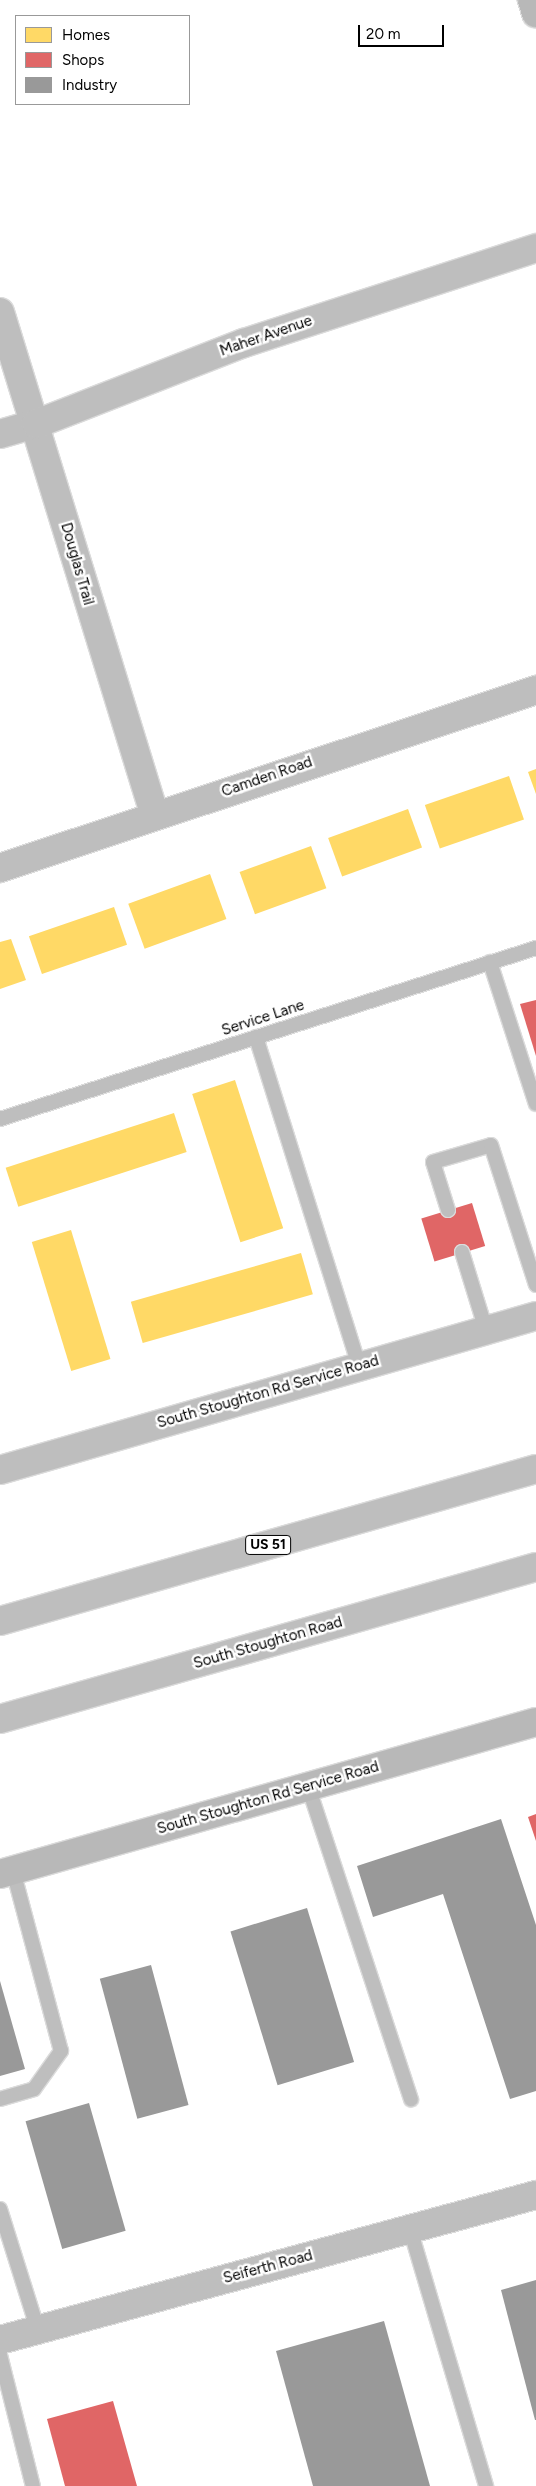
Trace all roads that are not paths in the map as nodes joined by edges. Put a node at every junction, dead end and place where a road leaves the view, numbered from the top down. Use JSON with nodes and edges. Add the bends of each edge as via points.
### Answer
{"nodes":[{"id":1,"x":532,"y":0,"type":"edge"},
{"id":2,"x":536,"y":13,"type":"edge"},
{"id":3,"x":536,"y":248,"type":"edge"},
{"id":4,"x":0,"y":312,"type":"edge"},
{"id":5,"x":36,"y":424,"type":"junction"},
{"id":6,"x":0,"y":434,"type":"edge"},
{"id":7,"x":536,"y":690,"type":"edge"},
{"id":8,"x":155,"y":816,"type":"junction"},
{"id":9,"x":0,"y":868,"type":"edge"},
{"id":10,"x":536,"y":948,"type":"edge"},
{"id":11,"x":490,"y":962,"type":"junction"},
{"id":12,"x":256,"y":1037,"type":"junction"},
{"id":13,"x":536,"y":1104,"type":"edge"},
{"id":14,"x":0,"y":1119,"type":"edge"},
{"id":15,"x":448,"y":1210,"type":"dead end"},
{"id":16,"x":462,"y":1252,"type":"dead end"},
{"id":17,"x":536,"y":1284,"type":"edge"},
{"id":18,"x":536,"y":1316,"type":"edge"},
{"id":19,"x":486,"y":1330,"type":"junction"},
{"id":20,"x":358,"y":1366,"type":"junction"},
{"id":21,"x":536,"y":1469,"type":"edge"},
{"id":22,"x":0,"y":1470,"type":"edge"},
{"id":23,"x":536,"y":1562,"type":"edge"},
{"id":24,"x":536,"y":1567,"type":"edge"},
{"id":25,"x":496,"y":1578,"type":"junction"},
{"id":26,"x":0,"y":1621,"type":"edge"},
{"id":27,"x":0,"y":1720,"type":"edge"},
{"id":28,"x":536,"y":1722,"type":"edge"},
{"id":29,"x":308,"y":1786,"type":"junction"},
{"id":30,"x":6,"y":1872,"type":"edge"},
{"id":31,"x":0,"y":2099,"type":"edge"},
{"id":32,"x":410,"y":2099,"type":"dead end"},
{"id":33,"x":536,"y":2195,"type":"edge"},
{"id":34,"x":0,"y":2209,"type":"edge"},
{"id":35,"x":410,"y":2229,"type":"junction"},
{"id":36,"x":38,"y":2330,"type":"junction"},
{"id":37,"x":0,"y":2340,"type":"edge"},
{"id":38,"x":0,"y":2355,"type":"edge"},
{"id":39,"x":33,"y":2486,"type":"edge"},
{"id":40,"x":486,"y":2486,"type":"edge"}],
"edges":[{"from":1,"to":2,"type":"street"},
{"from":3,"to":5,"type":"street","name":"Maher Avenue","via":[[244,343]]},
{"from":4,"to":5,"type":"street","name":"Douglas Trail"},
{"from":5,"to":6,"type":"street","name":"Maher Avenue"},
{"from":5,"to":8,"type":"street","name":"Douglas Trail"},
{"from":7,"to":8,"type":"street","name":"Camden Road"},
{"from":8,"to":9,"type":"street","name":"Camden Road"},
{"from":10,"to":11,"type":"lane","name":"Service Lane"},
{"from":11,"to":12,"type":"lane","name":"Service Lane"},
{"from":11,"to":13,"type":"lane"},
{"from":12,"to":14,"type":"lane","name":"Service Lane"},
{"from":12,"to":20,"type":"lane"},
{"from":15,"to":17,"type":"lane","via":[[433,1162],[491,1145]]},
{"from":16,"to":19,"type":"lane"},
{"from":18,"to":19,"type":"street","name":"South Stoughton Rd Service Road"},
{"from":19,"to":20,"type":"street","name":"South Stoughton Rd Service Road"},
{"from":20,"to":22,"type":"street","name":"South Stoughton Rd Service Road"},
{"from":21,"to":26,"type":"street","number":"US 51"},
{"from":23,"to":25,"type":"street"},
{"from":24,"to":25,"type":"street","name":"South Stoughton Road"},
{"from":25,"to":27,"type":"street","name":"South Stoughton Road"},
{"from":28,"to":29,"type":"street","name":"South Stoughton Rd Service Road"},
{"from":29,"to":30,"type":"street","name":"South Stoughton Rd Service Road"},
{"from":29,"to":32,"type":"lane"},
{"from":30,"to":31,"type":"lane","via":[[61,2051],[34,2089]]},
{"from":33,"to":35,"type":"street","name":"Seiferth Road"},
{"from":34,"to":36,"type":"lane"},
{"from":35,"to":36,"type":"street","name":"Seiferth Road"},
{"from":35,"to":40,"type":"lane"},
{"from":36,"to":37,"type":"street","name":"Seiferth Road"},
{"from":38,"to":39,"type":"lane"}]}
